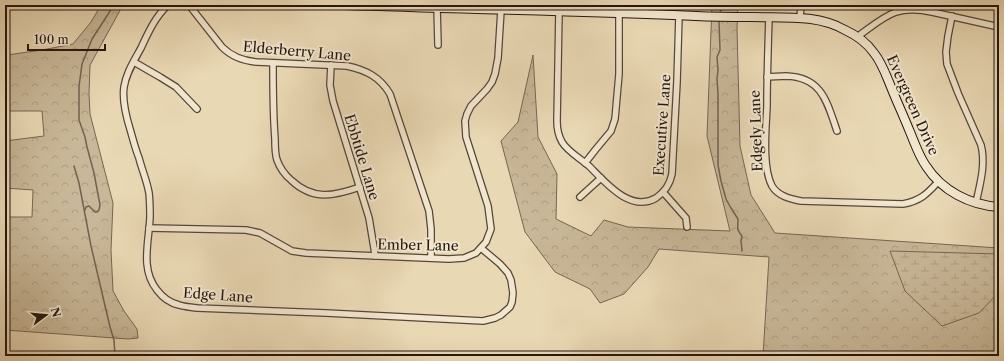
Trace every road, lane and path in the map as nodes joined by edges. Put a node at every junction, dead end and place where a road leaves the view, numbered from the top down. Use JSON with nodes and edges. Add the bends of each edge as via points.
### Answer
{"nodes":[{"id":1,"x":168,"y":5,"type":"edge"},
{"id":2,"x":189,"y":5,"type":"edge"},
{"id":3,"x":344,"y":5,"type":"edge"},
{"id":4,"x":801,"y":5,"type":"edge"},
{"id":5,"x":398,"y":6,"type":"edge"},
{"id":6,"x":437,"y":7,"type":"junction"},
{"id":7,"x":502,"y":10,"type":"junction"},
{"id":8,"x":559,"y":11,"type":"junction"},
{"id":9,"x":619,"y":13,"type":"junction"},
{"id":10,"x":679,"y":15,"type":"junction"},
{"id":11,"x":952,"y":16,"type":"junction"},
{"id":12,"x":769,"y":17,"type":"junction"},
{"id":13,"x":800,"y":18,"type":"junction"},
{"id":14,"x":999,"y":28,"type":"edge"},
{"id":15,"x":857,"y":38,"type":"junction"},
{"id":16,"x":438,"y":45,"type":"dead end"},
{"id":17,"x":134,"y":62,"type":"junction"},
{"id":18,"x":273,"y":62,"type":"junction"},
{"id":19,"x":331,"y":65,"type":"junction"},
{"id":20,"x":767,"y":77,"type":"junction"},
{"id":21,"x":198,"y":109,"type":"dead end"},
{"id":22,"x":837,"y":131,"type":"dead end"},
{"id":23,"x":585,"y":163,"type":"junction"},
{"id":24,"x":601,"y":178,"type":"junction"},
{"id":25,"x":938,"y":182,"type":"junction"},
{"id":26,"x":360,"y":187,"type":"junction"},
{"id":27,"x":663,"y":192,"type":"junction"},
{"id":28,"x":580,"y":198,"type":"dead end"},
{"id":29,"x":976,"y":203,"type":"junction"},
{"id":30,"x":999,"y":207,"type":"edge"},
{"id":31,"x":687,"y":226,"type":"dead end"},
{"id":32,"x":149,"y":228,"type":"junction"},
{"id":33,"x":481,"y":248,"type":"junction"},
{"id":34,"x":375,"y":256,"type":"junction"},
{"id":35,"x":431,"y":258,"type":"junction"}],
"edges":[{"from":1,"to":17,"type":"street","name":"Edge Lane","via":[[152,26]]},
{"from":2,"to":18,"type":"street","name":"Elderberry Lane","via":[[228,53],[250,61]]},
{"from":3,"to":5,"type":"street","name":"Evergreen Drive"},
{"from":4,"to":13,"type":"street"},
{"from":5,"to":6,"type":"street","name":"Evergreen Drive"},
{"from":6,"to":7,"type":"street","name":"Evergreen Drive"},
{"from":6,"to":16,"type":"street"},
{"from":7,"to":8,"type":"street","name":"Evergreen Drive"},
{"from":7,"to":33,"type":"street","via":[[496,74],[471,106],[465,121],[466,137],[488,206],[491,229]]},
{"from":8,"to":9,"type":"street","name":"Evergreen Drive"},
{"from":8,"to":23,"type":"street","name":"Executive Lane","via":[[558,134],[564,146]]},
{"from":9,"to":10,"type":"street","name":"Evergreen Drive"},
{"from":9,"to":23,"type":"street","via":[[619,74],[615,119],[611,130]]},
{"from":10,"to":12,"type":"street","name":"Evergreen Drive"},
{"from":10,"to":27,"type":"street","name":"Executive Lane","via":[[673,167],[668,188]]},
{"from":11,"to":14,"type":"street"},
{"from":11,"to":15,"type":"street","via":[[923,10],[895,12]]},
{"from":11,"to":29,"type":"street","via":[[946,52],[947,64],[983,152],[984,160]]},
{"from":12,"to":13,"type":"street","name":"Evergreen Drive"},
{"from":12,"to":20,"type":"street","name":"Edgely Lane"},
{"from":13,"to":15,"type":"street","name":"Evergreen Drive","via":[[834,24]]},
{"from":15,"to":25,"type":"street","name":"Evergreen Drive","via":[[878,59],[921,157]]},
{"from":17,"to":21,"type":"street","via":[[176,87]]},
{"from":17,"to":32,"type":"street","name":"Edge Lane","via":[[124,88],[124,104],[147,183],[150,200]]},
{"from":18,"to":19,"type":"street","name":"Elderberry Lane"},
{"from":18,"to":26,"type":"street","via":[[275,147],[277,162],[284,174],[295,184],[315,194],[335,195]]},
{"from":19,"to":26,"type":"street","name":"Ebbtide Lane","via":[[330,85],[335,109]]},
{"from":19,"to":35,"type":"street","name":"Elderberry Lane","via":[[361,69],[383,84],[390,94],[428,211]]},
{"from":20,"to":22,"type":"street","via":[[787,76],[814,84],[822,95]]},
{"from":20,"to":25,"type":"street","name":"Edgely Lane","via":[[767,165],[772,185],[781,194],[794,200],[903,204],[922,198]]},
{"from":23,"to":24,"type":"street","name":"Executive Lane"},
{"from":24,"to":27,"type":"street","name":"Executive Lane","via":[[612,189],[635,201],[648,201]]},
{"from":24,"to":28,"type":"street"},
{"from":25,"to":29,"type":"street","name":"Evergreen Drive","via":[[959,197]]},
{"from":26,"to":34,"type":"street","name":"Ebbtide Lane","via":[[372,232]]},
{"from":27,"to":31,"type":"street","via":[[686,218]]},
{"from":29,"to":30,"type":"street","name":"Evergreen Drive"},
{"from":32,"to":33,"type":"street","name":"Edge Lane","via":[[147,267],[150,281],[169,301],[197,308],[483,321],[501,315],[510,307],[512,286],[508,273]]},
{"from":32,"to":34,"type":"street","name":"Ember Lane","via":[[246,230],[260,233],[292,251]]},
{"from":33,"to":35,"type":"street","name":"Ember Lane","via":[[464,258]]},
{"from":34,"to":35,"type":"street","name":"Ember Lane"}]}
